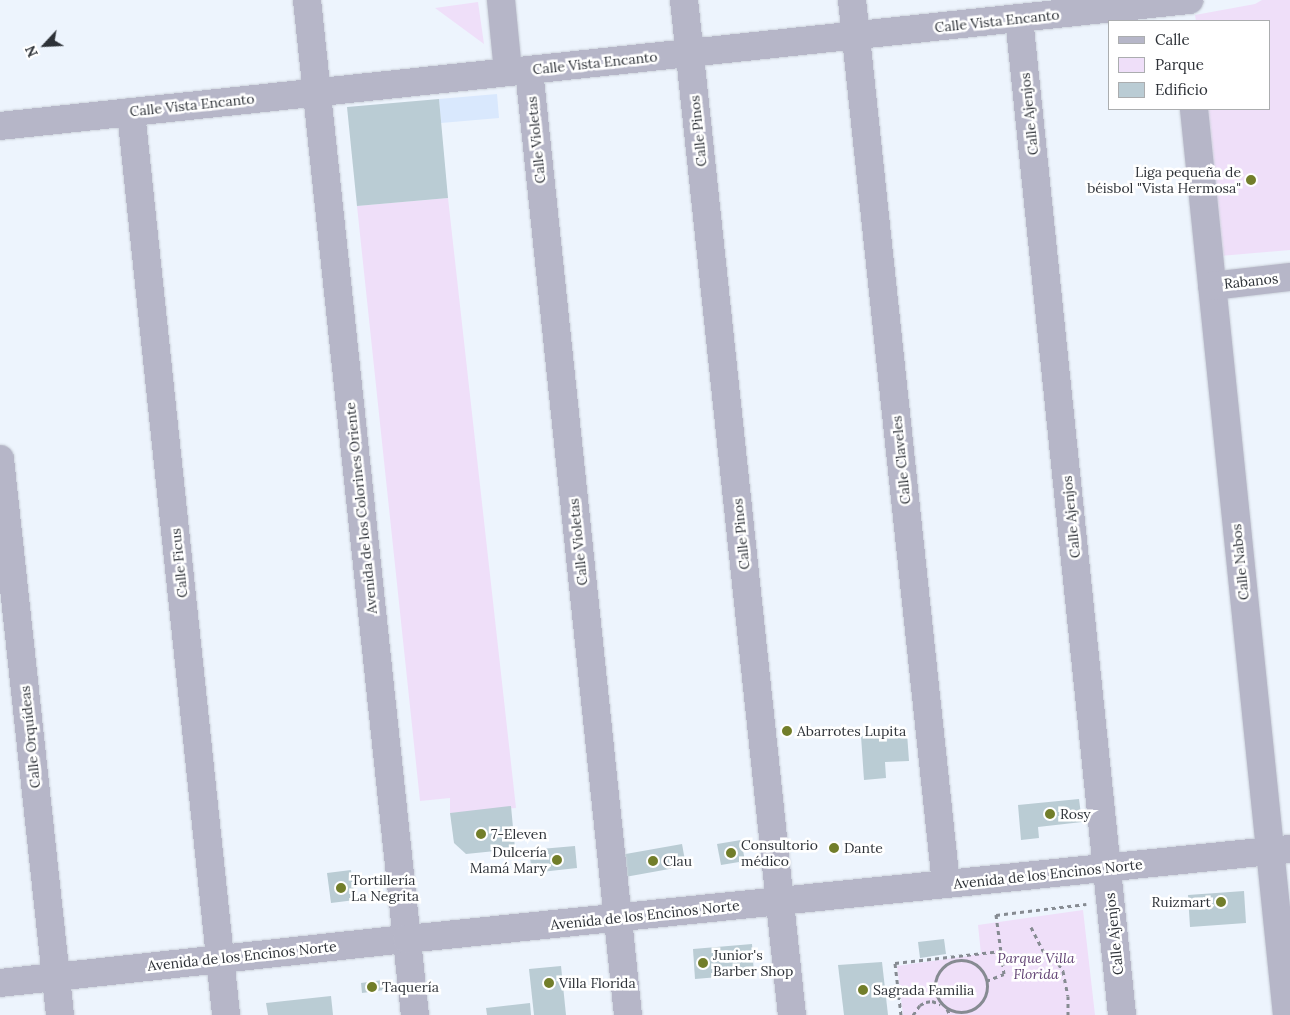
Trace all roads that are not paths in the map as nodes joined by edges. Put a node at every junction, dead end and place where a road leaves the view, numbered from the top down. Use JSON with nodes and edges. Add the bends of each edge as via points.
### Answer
{"nodes":[{"id":1,"x":306,"y":0,"type":"edge"},
{"id":2,"x":501,"y":0,"type":"edge"},
{"id":3,"x":684,"y":0,"type":"edge"},
{"id":4,"x":852,"y":0,"type":"edge"},
{"id":5,"x":1189,"y":0,"type":"edge"},
{"id":6,"x":1183,"y":1,"type":"edge"},
{"id":7,"x":1034,"y":11,"type":"edge"},
{"id":8,"x":1185,"y":20,"type":"edge"},
{"id":9,"x":856,"y":36,"type":"junction"},
{"id":10,"x":690,"y":53,"type":"junction"},
{"id":11,"x":519,"y":71,"type":"junction"},
{"id":12,"x":316,"y":92,"type":"junction"},
{"id":13,"x":1194,"y":110,"type":"edge"},
{"id":14,"x":131,"y":112,"type":"junction"},
{"id":15,"x":0,"y":126,"type":"edge"},
{"id":16,"x":1290,"y":277,"type":"edge"},
{"id":17,"x":1212,"y":286,"type":"junction"},
{"id":18,"x":0,"y":460,"type":"edge"},
{"id":19,"x":8,"y":605,"type":"edge"},
{"id":20,"x":1280,"y":850,"type":"edge"},
{"id":21,"x":1107,"y":868,"type":"junction"},
{"id":22,"x":946,"y":884,"type":"junction"},
{"id":23,"x":780,"y":901,"type":"junction"},
{"id":24,"x":618,"y":918,"type":"junction"},
{"id":25,"x":407,"y":939,"type":"junction"},
{"id":26,"x":220,"y":959,"type":"junction"},
{"id":27,"x":56,"y":976,"type":"junction"},
{"id":28,"x":0,"y":983,"type":"edge"},
{"id":29,"x":60,"y":1015,"type":"edge"},
{"id":30,"x":226,"y":1015,"type":"edge"},
{"id":31,"x":415,"y":1015,"type":"edge"},
{"id":32,"x":628,"y":1015,"type":"edge"},
{"id":33,"x":792,"y":1015,"type":"edge"},
{"id":34,"x":1122,"y":1015,"type":"edge"},
{"id":35,"x":1287,"y":1015,"type":"edge"}],
"edges":[{"from":1,"to":12,"type":"street","name":"Avenida de los Colorines Oriente"},
{"from":2,"to":11,"type":"street","name":"Calle Violetas"},
{"from":3,"to":10,"type":"street","name":"Calle Pinos"},
{"from":4,"to":9,"type":"street","name":"Calle Claveles"},
{"from":5,"to":6,"type":"street","name":"Calle Vista Encanto"},
{"from":6,"to":7,"type":"street","name":"Calle Vista Encanto"},
{"from":6,"to":8,"type":"street"},
{"from":7,"to":9,"type":"street","name":"Calle Vista Encanto"},
{"from":7,"to":21,"type":"street","name":"Calle Ajenjos"},
{"from":9,"to":10,"type":"street","name":"Calle Vista Encanto"},
{"from":9,"to":22,"type":"street","name":"Calle Claveles"},
{"from":10,"to":11,"type":"street","name":"Calle Vista Encanto"},
{"from":10,"to":23,"type":"street","name":"Calle Pinos"},
{"from":11,"to":12,"type":"street","name":"Calle Vista Encanto"},
{"from":11,"to":24,"type":"street","name":"Calle Violetas"},
{"from":12,"to":14,"type":"street","name":"Calle Vista Encanto"},
{"from":12,"to":25,"type":"street","name":"Avenida de los Colorines Oriente"},
{"from":13,"to":17,"type":"street","name":"Calle Nabos"},
{"from":14,"to":15,"type":"street","name":"Calle Vista Encanto"},
{"from":14,"to":26,"type":"street","name":"Calle Ficus"},
{"from":16,"to":17,"type":"street","name":"Rabanos"},
{"from":17,"to":20,"type":"street","name":"Calle Nabos"},
{"from":18,"to":19,"type":"street","name":"Calle Orquídeas"},
{"from":19,"to":27,"type":"street","name":"Calle Orquídeas"},
{"from":20,"to":21,"type":"street","name":"Avenida de los Encinos Norte"},
{"from":20,"to":35,"type":"street","name":"Calle Nabos"},
{"from":21,"to":22,"type":"street","name":"Avenida de los Encinos Norte"},
{"from":21,"to":34,"type":"street","name":"Calle Ajenjos"},
{"from":22,"to":23,"type":"street","name":"Avenida de los Encinos Norte"},
{"from":23,"to":24,"type":"street","name":"Avenida de los Encinos Norte"},
{"from":23,"to":33,"type":"street","name":"Calle Pinos"},
{"from":24,"to":25,"type":"street","name":"Avenida de los Encinos Norte"},
{"from":24,"to":32,"type":"street","name":"Calle Violetas"},
{"from":25,"to":26,"type":"street","name":"Avenida de los Encinos Norte"},
{"from":25,"to":31,"type":"street","name":"Avenida de los Colorines Oriente"},
{"from":26,"to":27,"type":"street","name":"Avenida de los Encinos Norte"},
{"from":26,"to":30,"type":"street","name":"Calle Ficus"},
{"from":27,"to":28,"type":"street","name":"Avenida de los Encinos Norte"},
{"from":27,"to":29,"type":"street","name":"Calle Orquídeas"}]}
